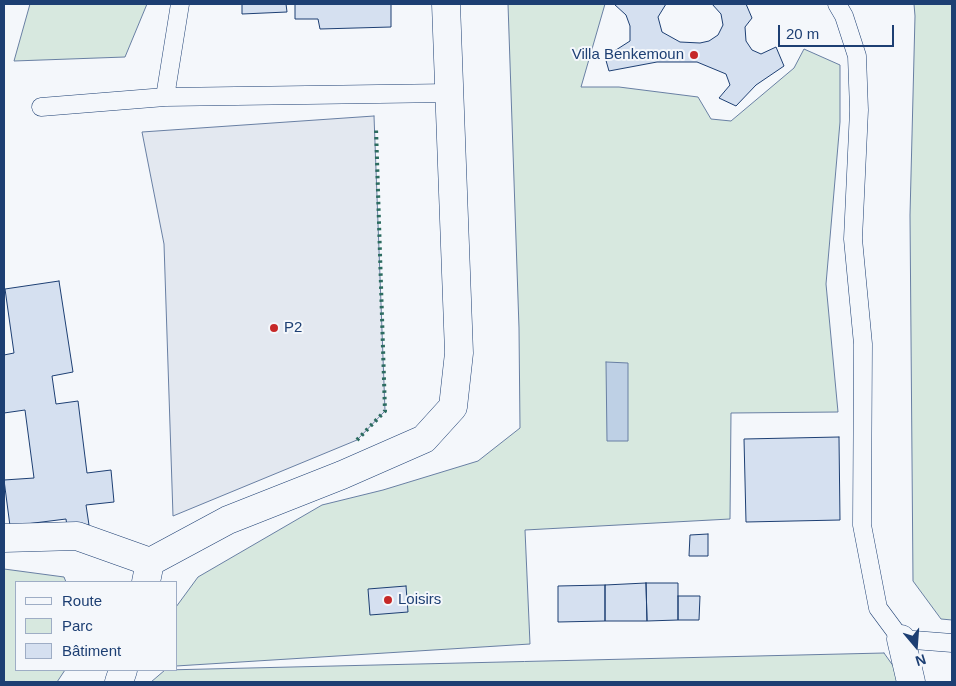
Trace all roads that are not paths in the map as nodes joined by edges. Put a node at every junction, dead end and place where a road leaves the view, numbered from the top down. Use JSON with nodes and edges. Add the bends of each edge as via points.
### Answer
{"nodes":[{"id":1,"x":180,"y":4,"type":"edge"},
{"id":2,"x":446,"y":4,"type":"edge"},
{"id":3,"x":837,"y":4,"type":"edge"},
{"id":4,"x":449,"y":93,"type":"junction"},
{"id":5,"x":165,"y":97,"type":"junction"},
{"id":6,"x":41,"y":107,"type":"dead end"},
{"id":7,"x":4,"y":538,"type":"edge"},
{"id":8,"x":148,"y":572,"type":"edge"},
{"id":9,"x":901,"y":639,"type":"junction"},
{"id":10,"x":952,"y":643,"type":"edge"},
{"id":11,"x":911,"y":682,"type":"edge"}],
"edges":[{"from":1,"to":5,"type":"lane"},
{"from":2,"to":4,"type":"street"},
{"from":3,"to":9,"type":"lane","via":[[857,56],[859,110],[853,240],[863,344],[862,525],[878,608]]},
{"from":4,"to":5,"type":"lane"},
{"from":4,"to":8,"type":"street","via":[[460,353],[452,407],[424,439],[228,520]]},
{"from":5,"to":6,"type":"lane"},
{"from":7,"to":8,"type":"street","via":[[77,536]]},
{"from":9,"to":10,"type":"lane"},
{"from":9,"to":11,"type":"street"}]}
